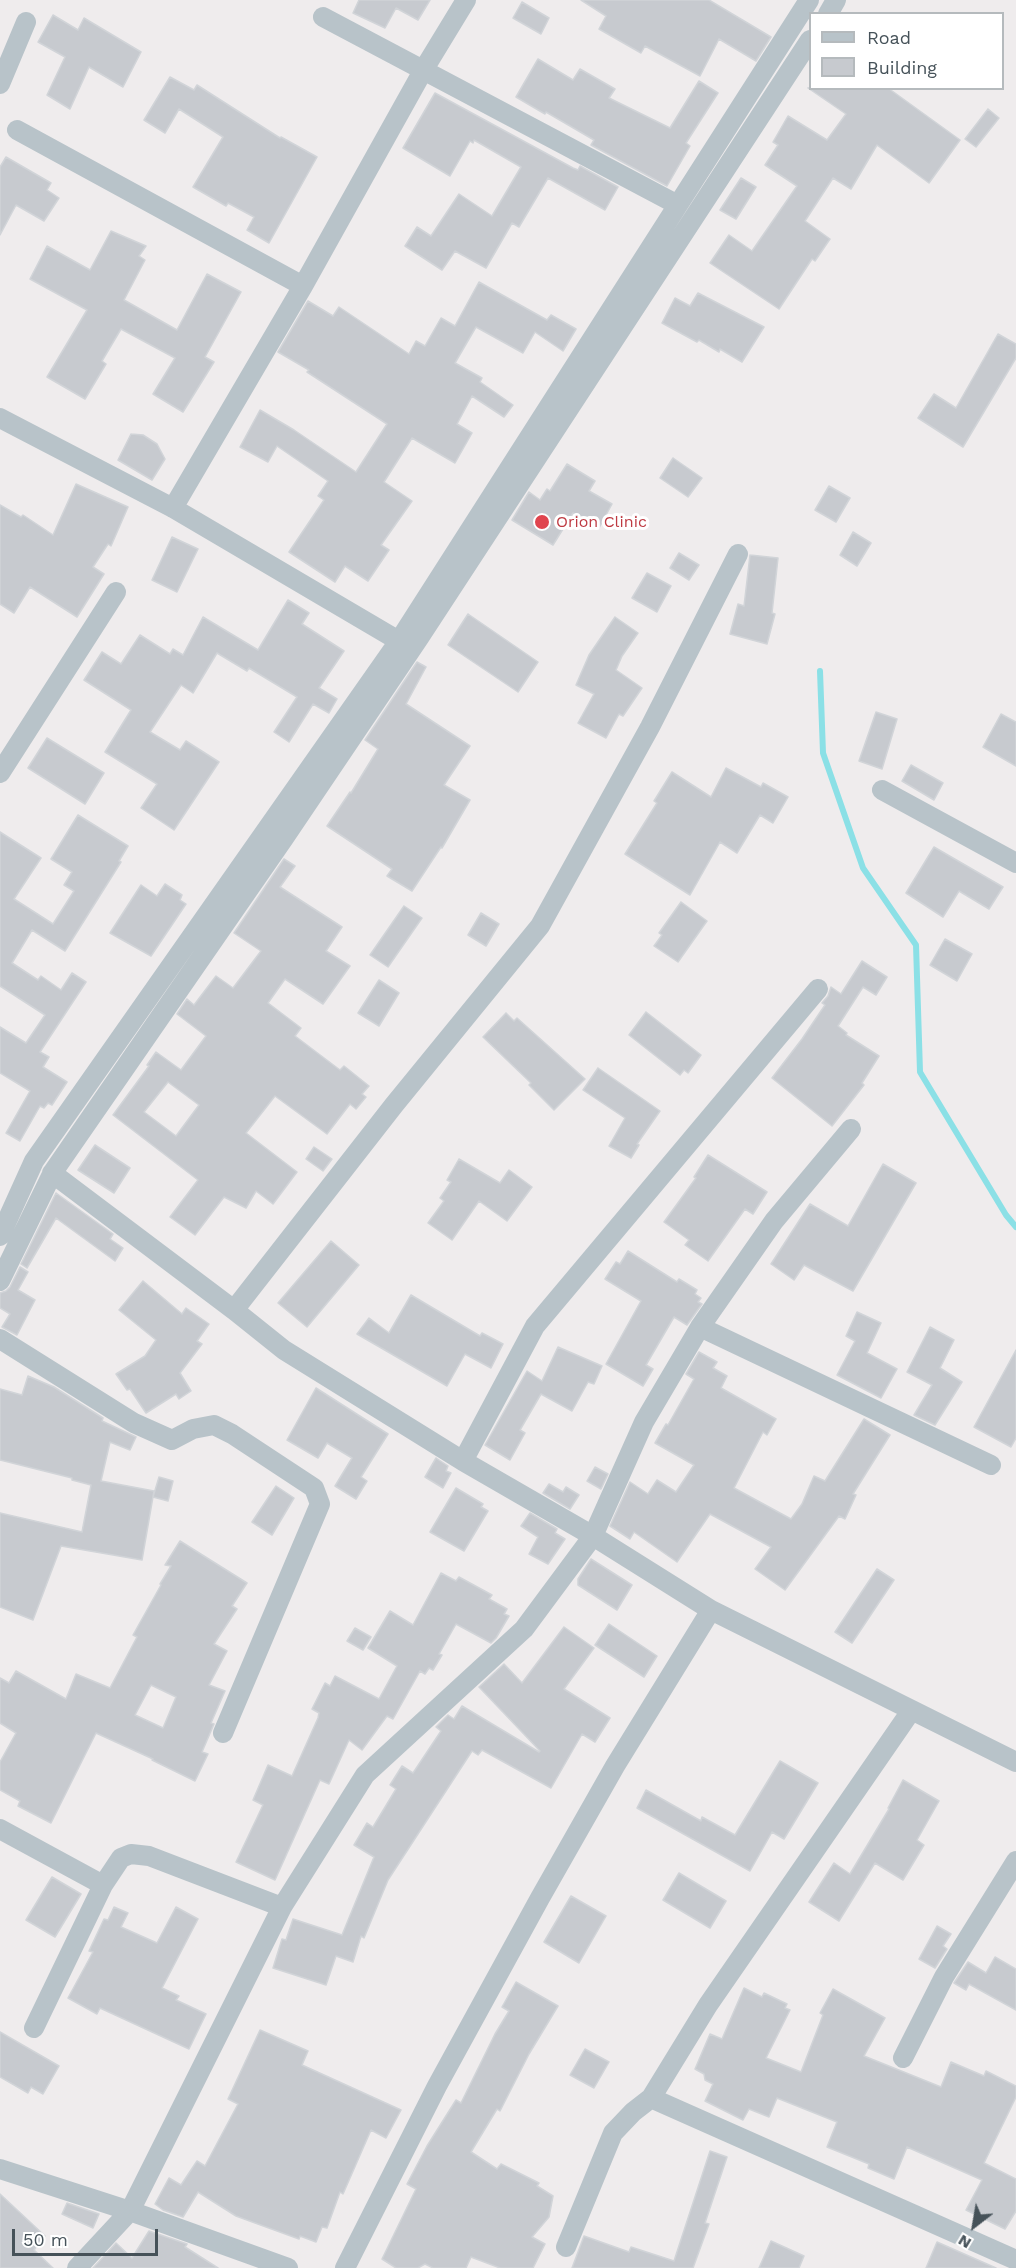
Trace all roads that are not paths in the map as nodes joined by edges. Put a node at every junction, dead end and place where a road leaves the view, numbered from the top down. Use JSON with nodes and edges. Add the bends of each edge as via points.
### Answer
{"nodes":[{"id":1,"x":466,"y":0,"type":"edge"},
{"id":2,"x":810,"y":0,"type":"edge"},
{"id":3,"x":323,"y":17,"type":"dead end"},
{"id":4,"x":26,"y":22,"type":"dead end"},
{"id":5,"x":809,"y":42,"type":"edge"},
{"id":6,"x":424,"y":69,"type":"junction"},
{"id":7,"x":0,"y":84,"type":"edge"},
{"id":8,"x":17,"y":130,"type":"dead end"},
{"id":9,"x":678,"y":205,"type":"junction"},
{"id":10,"x":661,"y":231,"type":"junction"},
{"id":11,"x":679,"y":242,"type":"junction"},
{"id":12,"x":303,"y":286,"type":"junction"},
{"id":13,"x":604,"y":338,"type":"junction"},
{"id":14,"x":0,"y":418,"type":"edge"},
{"id":15,"x":173,"y":508,"type":"junction"},
{"id":16,"x":738,"y":554,"type":"dead end"},
{"id":17,"x":116,"y":592,"type":"dead end"},
{"id":18,"x":399,"y":641,"type":"junction"},
{"id":19,"x":0,"y":773,"type":"edge"},
{"id":20,"x":882,"y":790,"type":"dead end"},
{"id":21,"x":1016,"y":863,"type":"edge"},
{"id":22,"x":818,"y":989,"type":"dead end"},
{"id":23,"x":851,"y":1129,"type":"dead end"},
{"id":24,"x":52,"y":1173,"type":"junction"},
{"id":25,"x":0,"y":1234,"type":"edge"},
{"id":26,"x":0,"y":1281,"type":"edge"},
{"id":27,"x":234,"y":1310,"type":"junction"},
{"id":28,"x":700,"y":1328,"type":"junction"},
{"id":29,"x":0,"y":1339,"type":"edge"},
{"id":30,"x":463,"y":1461,"type":"junction"},
{"id":31,"x":991,"y":1465,"type":"dead end"},
{"id":32,"x":593,"y":1536,"type":"junction"},
{"id":33,"x":711,"y":1610,"type":"junction"},
{"id":34,"x":911,"y":1711,"type":"junction"},
{"id":35,"x":223,"y":1732,"type":"dead end"},
{"id":36,"x":1016,"y":1762,"type":"edge"},
{"id":37,"x":0,"y":1829,"type":"edge"},
{"id":38,"x":1016,"y":1861,"type":"edge"},
{"id":39,"x":103,"y":1885,"type":"junction"},
{"id":40,"x":282,"y":1907,"type":"junction"},
{"id":41,"x":34,"y":2028,"type":"dead end"},
{"id":42,"x":903,"y":2058,"type":"dead end"},
{"id":43,"x":651,"y":2098,"type":"junction"},
{"id":44,"x":0,"y":2169,"type":"edge"},
{"id":45,"x":130,"y":2211,"type":"junction"},
{"id":46,"x":566,"y":2247,"type":"dead end"},
{"id":47,"x":1016,"y":2260,"type":"edge"},
{"id":48,"x":77,"y":2268,"type":"edge"},
{"id":49,"x":288,"y":2268,"type":"edge"},
{"id":50,"x":345,"y":2268,"type":"edge"}],
"edges":[{"from":1,"to":6,"type":"street"},
{"from":2,"to":9,"type":"street"},
{"from":3,"to":6,"type":"street"},
{"from":4,"to":7,"type":"street"},
{"from":5,"to":11,"type":"street"},
{"from":6,"to":9,"type":"street"},
{"from":6,"to":12,"type":"street"},
{"from":8,"to":12,"type":"street"},
{"from":9,"to":10,"type":"street"},
{"from":10,"to":11,"type":"street"},
{"from":10,"to":13,"type":"street"},
{"from":11,"to":13,"type":"street"},
{"from":12,"to":15,"type":"street"},
{"from":13,"to":18,"type":"street"},
{"from":13,"to":24,"type":"street","via":[[284,838]]},
{"from":14,"to":15,"type":"street"},
{"from":15,"to":18,"type":"street"},
{"from":16,"to":27,"type":"street","via":[[650,727],[540,926]]},
{"from":17,"to":19,"type":"street"},
{"from":18,"to":25,"type":"street","via":[[34,1161]]},
{"from":20,"to":21,"type":"street"},
{"from":22,"to":30,"type":"street","via":[[535,1326]]},
{"from":23,"to":28,"type":"street","via":[[774,1221]]},
{"from":24,"to":26,"type":"street"},
{"from":24,"to":27,"type":"street"},
{"from":27,"to":30,"type":"street","via":[[284,1350]]},
{"from":28,"to":31,"type":"street"},
{"from":28,"to":32,"type":"street","via":[[644,1422]]},
{"from":29,"to":35,"type":"street","via":[[134,1423],[172,1440],[193,1429],[214,1425],[314,1488],[320,1504]]},
{"from":30,"to":32,"type":"street"},
{"from":32,"to":33,"type":"street"},
{"from":32,"to":40,"type":"street","via":[[524,1629],[364,1774]]},
{"from":33,"to":34,"type":"street"},
{"from":33,"to":50,"type":"street","via":[[540,1898],[437,2086]]},
{"from":34,"to":36,"type":"street"},
{"from":34,"to":43,"type":"street","via":[[708,2005]]},
{"from":37,"to":39,"type":"street"},
{"from":38,"to":42,"type":"street","via":[[945,1977]]},
{"from":39,"to":40,"type":"street","via":[[121,1858],[131,1854],[149,1856]]},
{"from":39,"to":41,"type":"street"},
{"from":40,"to":45,"type":"street"},
{"from":43,"to":46,"type":"street","via":[[613,2133]]},
{"from":43,"to":47,"type":"street"},
{"from":44,"to":45,"type":"street"},
{"from":45,"to":48,"type":"street"},
{"from":45,"to":49,"type":"street"}]}
